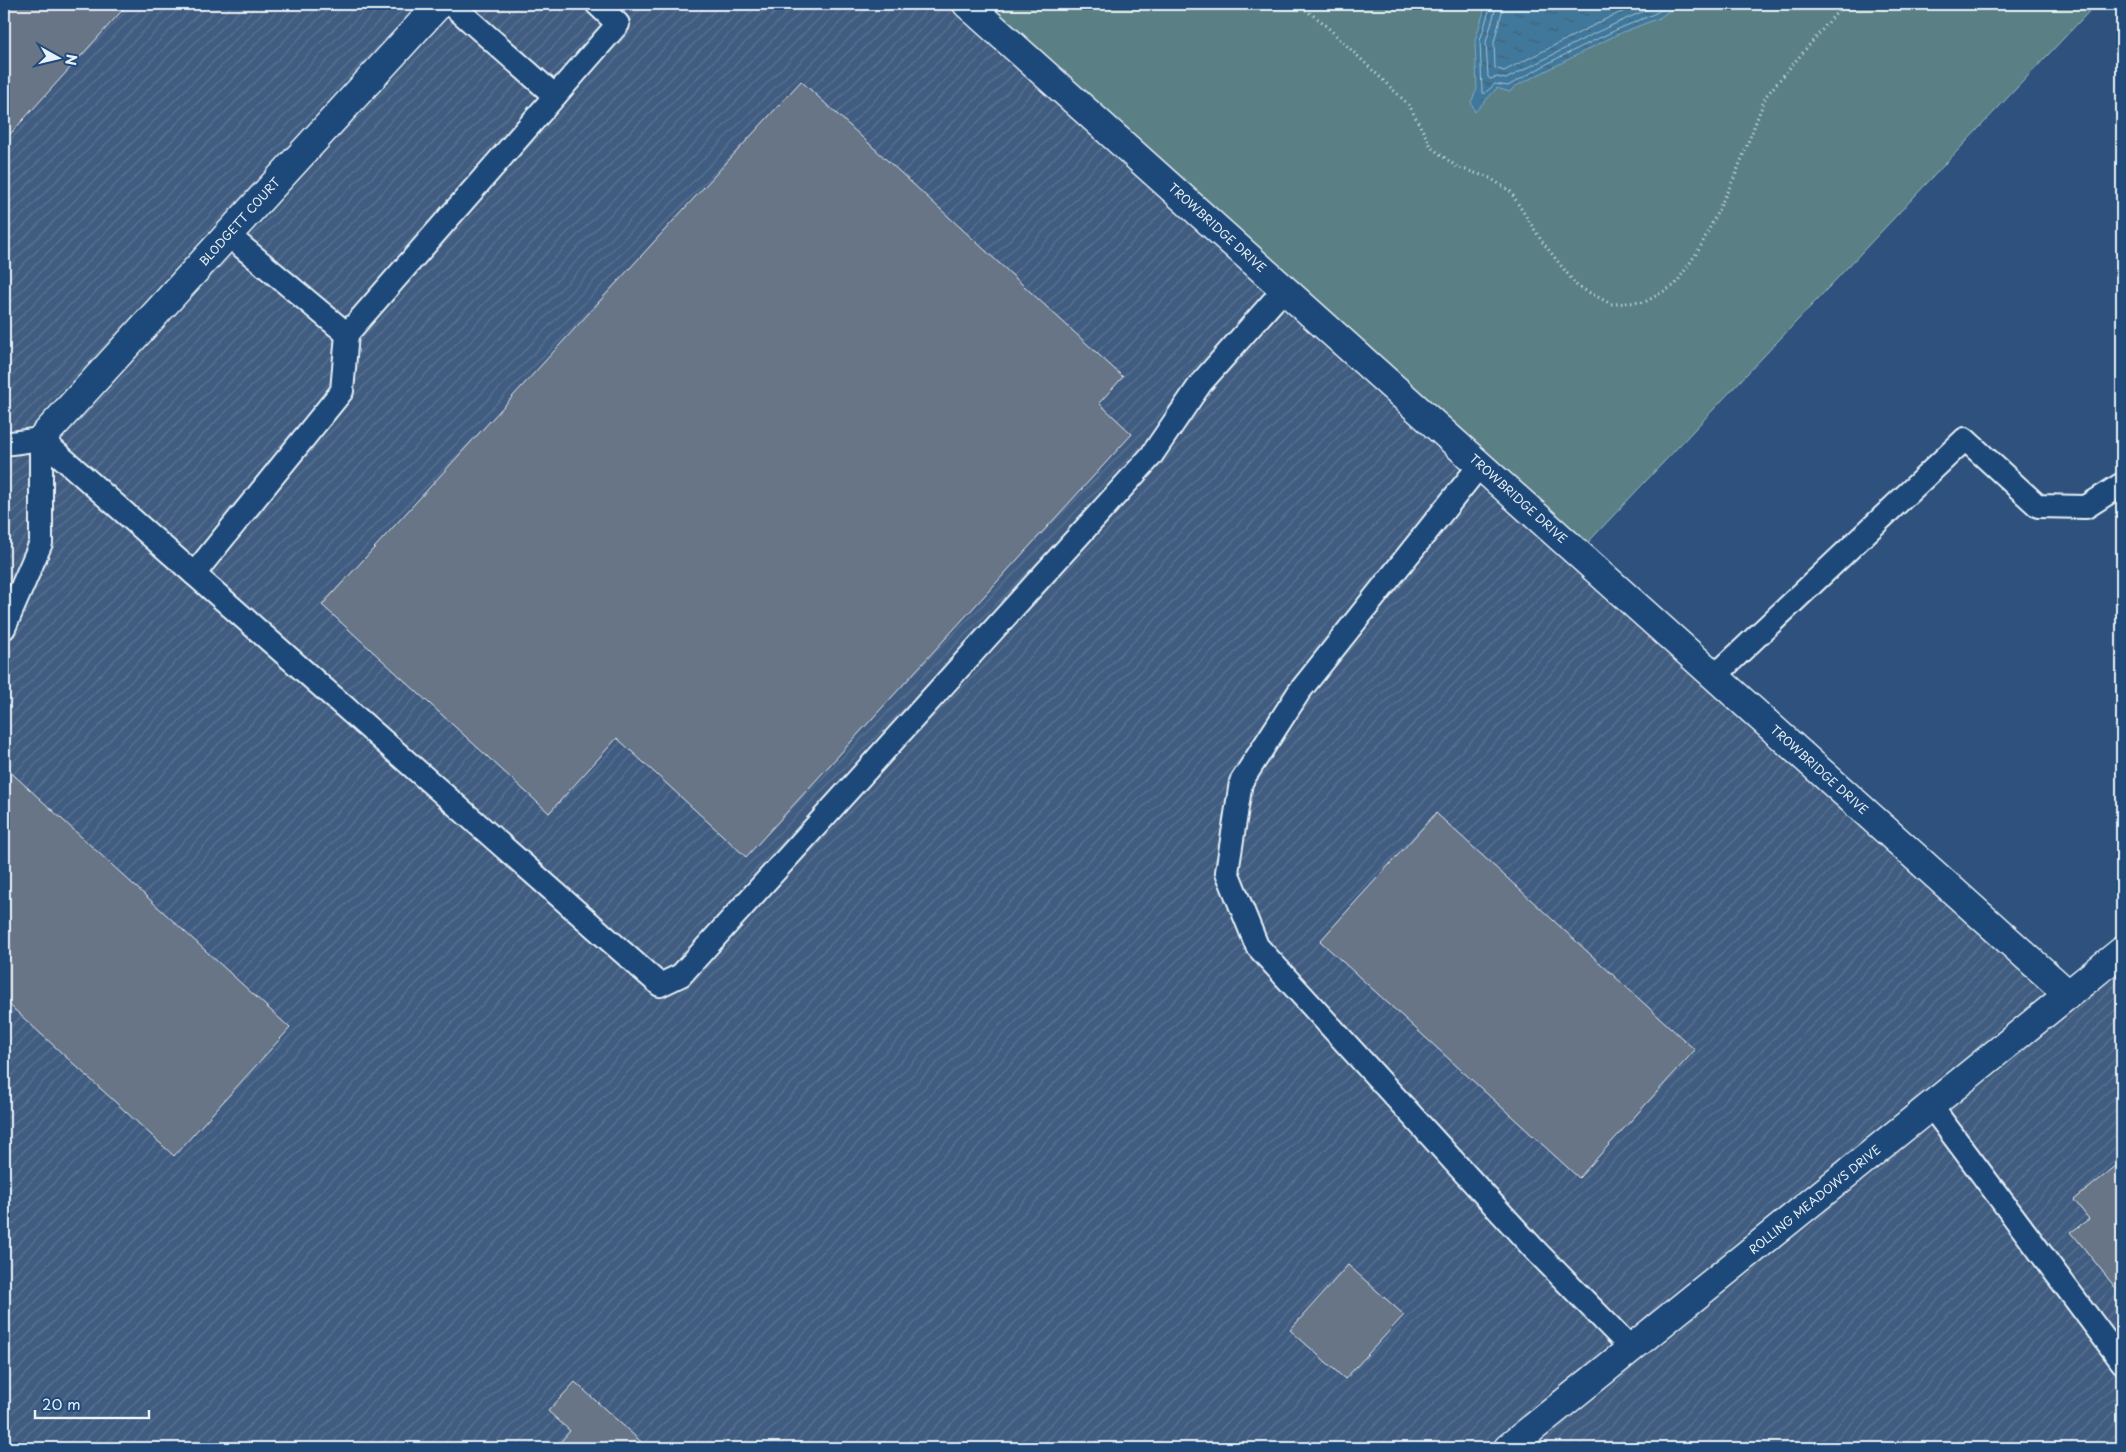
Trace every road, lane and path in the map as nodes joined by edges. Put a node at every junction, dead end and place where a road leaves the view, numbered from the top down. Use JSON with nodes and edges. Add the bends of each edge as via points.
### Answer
{"nodes":[{"id":1,"x":439,"y":4,"type":"edge"},
{"id":2,"x":452,"y":4,"type":"edge"},
{"id":3,"x":597,"y":4,"type":"edge"},
{"id":4,"x":967,"y":4,"type":"edge"},
{"id":5,"x":1297,"y":4,"type":"edge"},
{"id":6,"x":1844,"y":4,"type":"edge"},
{"id":7,"x":555,"y":96,"type":"junction"},
{"id":8,"x":228,"y":234,"type":"junction"},
{"id":9,"x":1285,"y":288,"type":"junction"},
{"id":10,"x":347,"y":334,"type":"junction"},
{"id":11,"x":41,"y":439,"type":"junction"},
{"id":12,"x":4,"y":444,"type":"edge"},
{"id":13,"x":1480,"y":465,"type":"junction"},
{"id":14,"x":2122,"y":484,"type":"edge"},
{"id":15,"x":194,"y":574,"type":"junction"},
{"id":16,"x":4,"y":628,"type":"edge"},
{"id":17,"x":1715,"y":676,"type":"junction"},
{"id":18,"x":2122,"y":952,"type":"edge"},
{"id":19,"x":2068,"y":994,"type":"junction"},
{"id":20,"x":1931,"y":1106,"type":"junction"},
{"id":21,"x":1631,"y":1348,"type":"junction"},
{"id":22,"x":2122,"y":1362,"type":"edge"},
{"id":23,"x":1508,"y":1448,"type":"edge"}],
"edges":[{"from":1,"to":8,"type":"street","name":"BLODGETT COURT"},
{"from":2,"to":7,"type":"lane"},
{"from":3,"to":7,"type":"lane","via":[[618,24]]},
{"from":4,"to":9,"type":"street","name":"TROWBRIDGE DRIVE"},
{"from":5,"to":6,"type":"path","via":[[1322,21],[1408,104],[1432,148],[1457,167],[1490,178],[1510,191],[1541,240],[1577,286],[1611,304],[1645,302],[1675,285],[1700,248],[1766,96]]},
{"from":7,"to":10,"type":"lane"},
{"from":8,"to":10,"type":"lane"},
{"from":8,"to":11,"type":"street","name":"BLODGETT COURT"},
{"from":9,"to":13,"type":"street","name":"TROWBRIDGE DRIVE"},
{"from":9,"to":15,"type":"lane","via":[[1201,383],[1151,456],[681,975],[660,985]]},
{"from":10,"to":15,"type":"lane","via":[[342,391]]},
{"from":11,"to":12,"type":"lane"},
{"from":11,"to":15,"type":"lane"},
{"from":11,"to":16,"type":"lane","via":[[41,543]]},
{"from":13,"to":17,"type":"street","name":"TROWBRIDGE DRIVE"},
{"from":13,"to":21,"type":"lane","via":[[1299,692],[1241,782],[1227,872],[1257,946],[1534,1249]]},
{"from":14,"to":17,"type":"lane","via":[[2086,507],[2038,506],[1965,439]]},
{"from":17,"to":19,"type":"street","name":"TROWBRIDGE DRIVE"},
{"from":18,"to":19,"type":"street","name":"ROLLING MEADOWS DRIVE"},
{"from":19,"to":20,"type":"street","name":"ROLLING MEADOWS DRIVE"},
{"from":20,"to":21,"type":"street","name":"ROLLING MEADOWS DRIVE"},
{"from":20,"to":22,"type":"lane"},
{"from":21,"to":23,"type":"street","name":"ROLLING MEADOWS DRIVE"}]}
